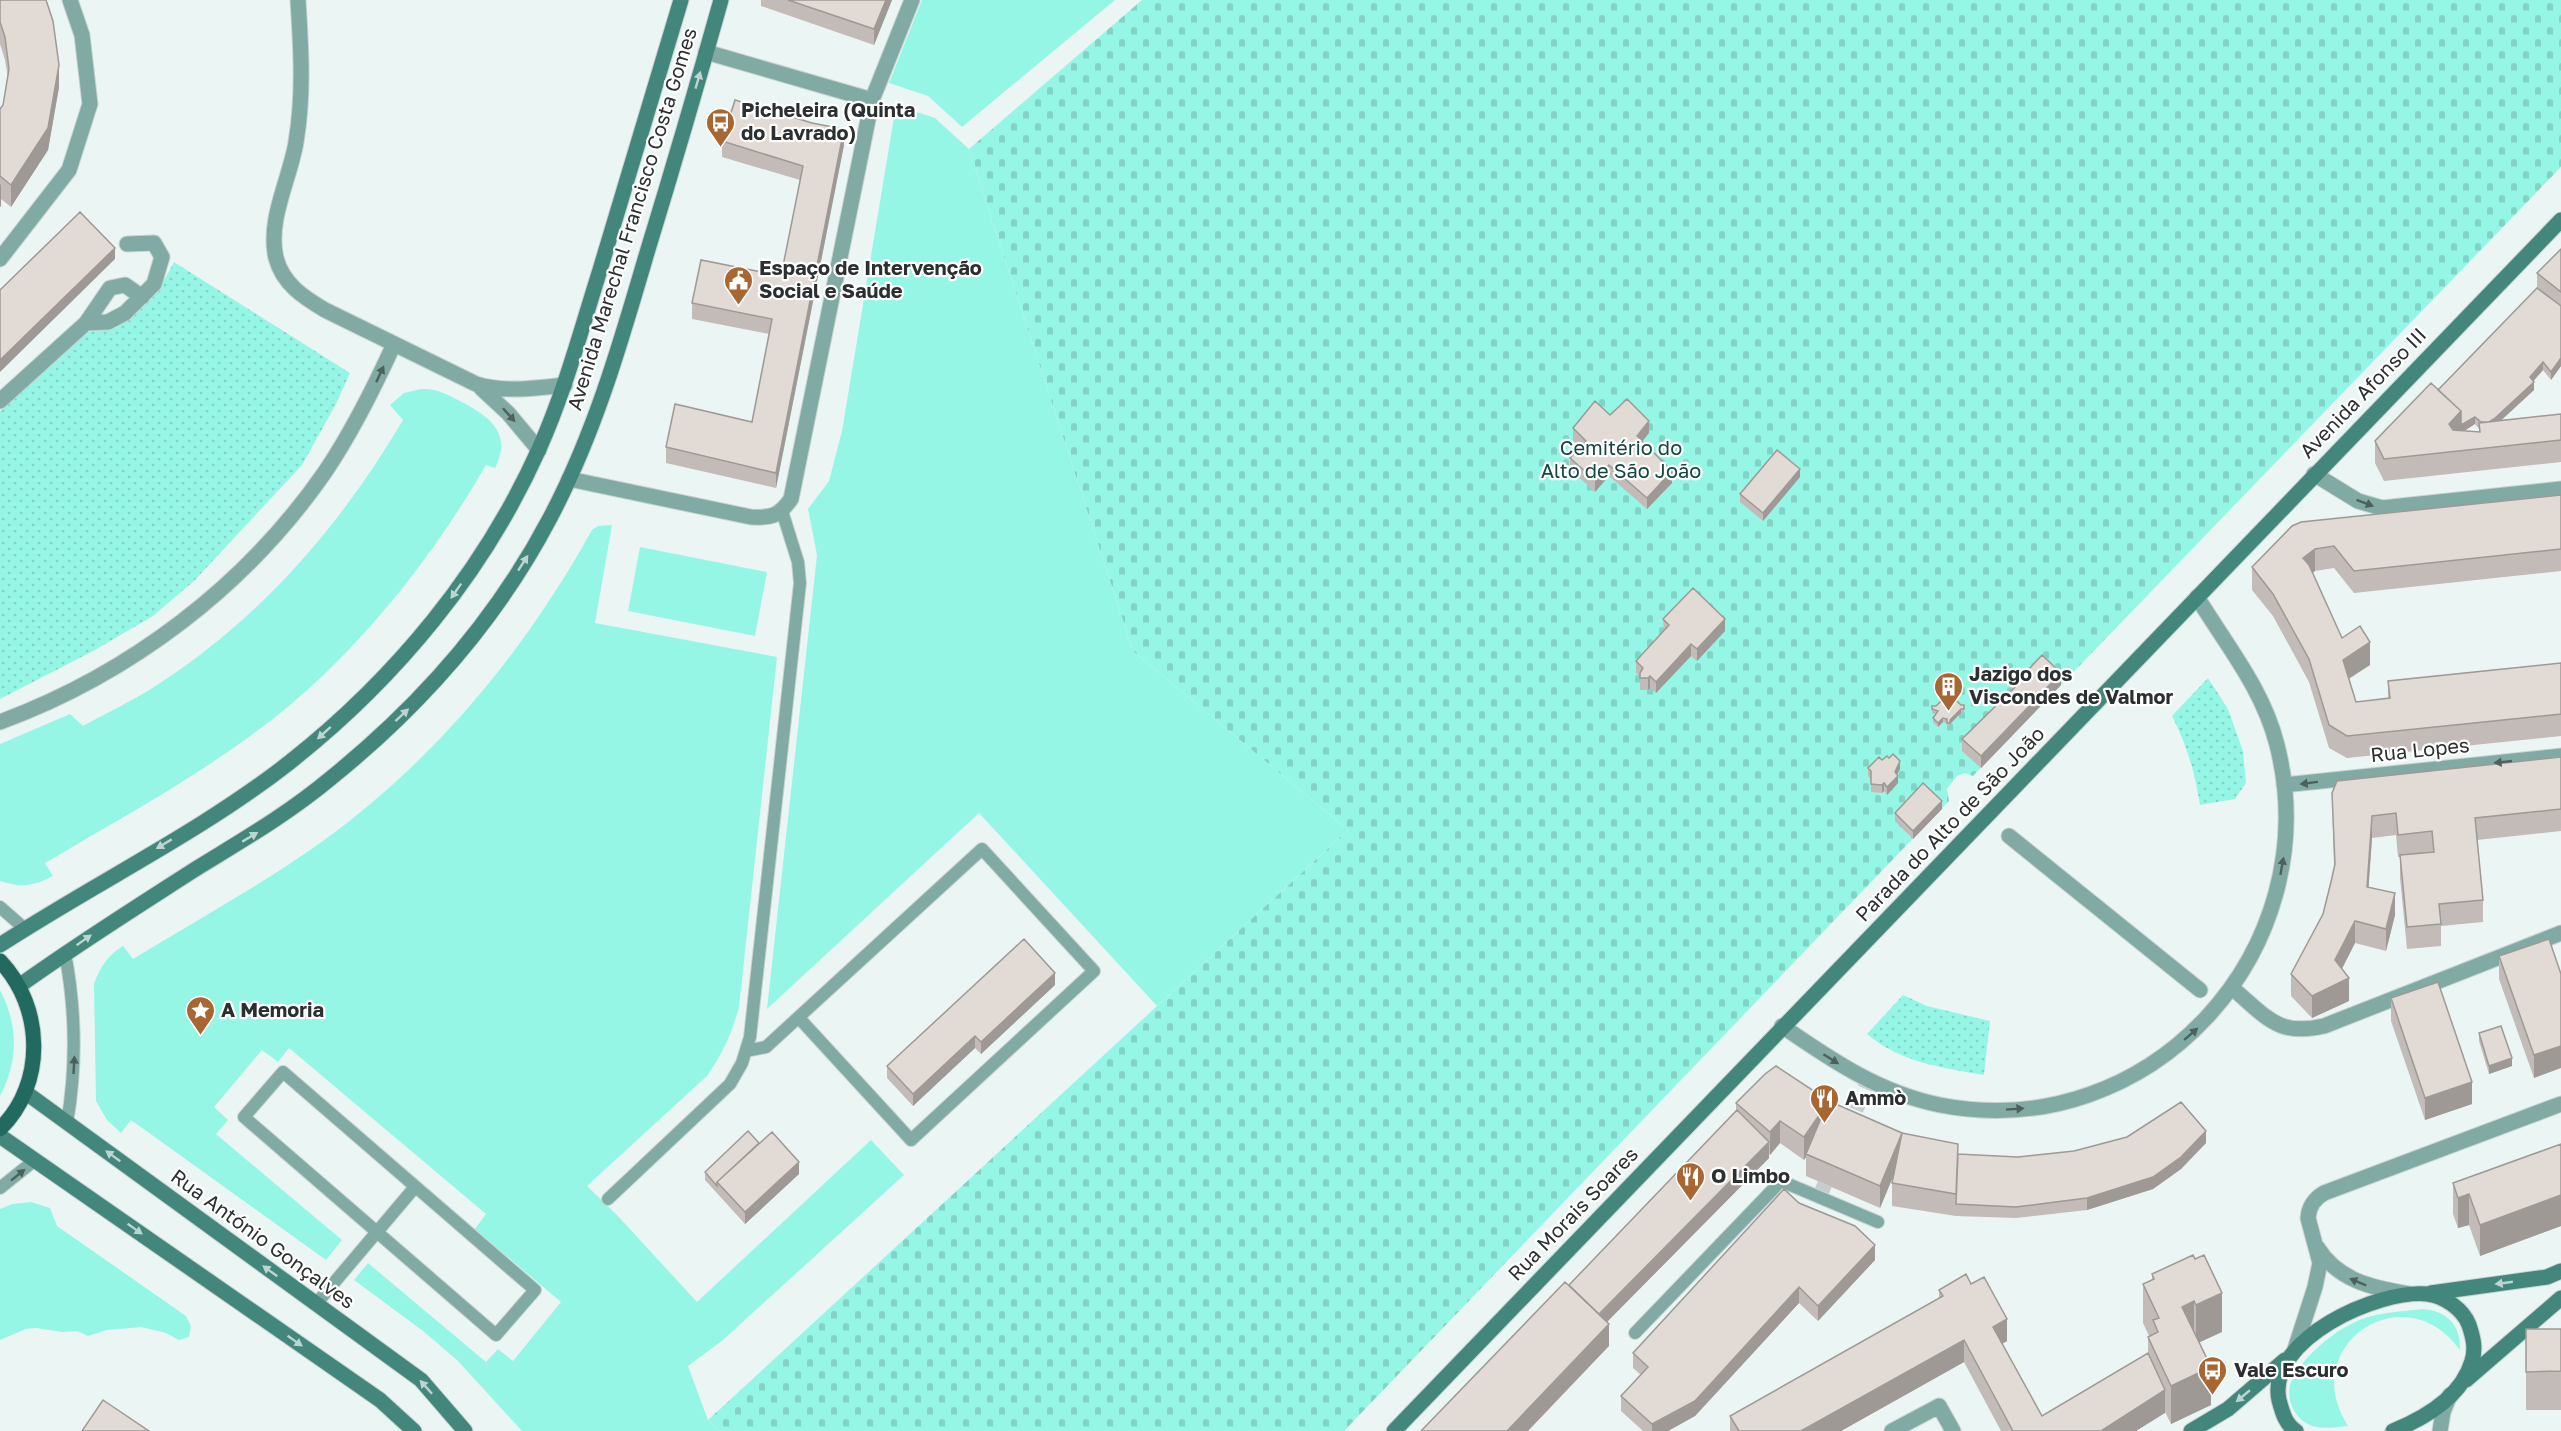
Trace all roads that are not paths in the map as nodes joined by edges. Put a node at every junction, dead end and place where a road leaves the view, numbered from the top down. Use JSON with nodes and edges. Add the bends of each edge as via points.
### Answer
{"nodes":[{"id":1,"x":70,"y":0,"type":"edge"},
{"id":2,"x":298,"y":0,"type":"edge"},
{"id":3,"x":681,"y":0,"type":"edge"},
{"id":4,"x":721,"y":0,"type":"edge"},
{"id":5,"x":912,"y":0,"type":"edge"},
{"id":6,"x":706,"y":52,"type":"junction"},
{"id":7,"x":872,"y":100,"type":"junction"},
{"id":8,"x":2561,"y":220,"type":"edge"},
{"id":9,"x":127,"y":244,"type":"dead end"},
{"id":10,"x":0,"y":259,"type":"edge"},
{"id":11,"x":142,"y":297,"type":"junction"},
{"id":12,"x":86,"y":323,"type":"junction"},
{"id":13,"x":394,"y":344,"type":"junction"},
{"id":14,"x":476,"y":384,"type":"junction"},
{"id":15,"x":565,"y":385,"type":"junction"},
{"id":16,"x":0,"y":401,"type":"edge"},
{"id":17,"x":539,"y":450,"type":"junction"},
{"id":18,"x":2314,"y":474,"type":"junction"},
{"id":19,"x":569,"y":479,"type":"junction"},
{"id":20,"x":2561,"y":489,"type":"edge"},
{"id":21,"x":782,"y":512,"type":"junction"},
{"id":22,"x":2197,"y":597,"type":"junction"},
{"id":23,"x":0,"y":722,"type":"edge"},
{"id":24,"x":2561,"y":756,"type":"edge"},
{"id":25,"x":2284,"y":786,"type":"junction"},
{"id":26,"x":2009,"y":836,"type":"dead end"},
{"id":27,"x":0,"y":907,"type":"edge"},
{"id":28,"x":25,"y":929,"type":"junction"},
{"id":29,"x":2561,"y":933,"type":"edge"},
{"id":30,"x":0,"y":945,"type":"edge"},
{"id":31,"x":65,"y":953,"type":"junction"},
{"id":32,"x":0,"y":961,"type":"edge"},
{"id":33,"x":20,"y":986,"type":"junction"},
{"id":34,"x":2232,"y":988,"type":"junction"},
{"id":35,"x":2200,"y":990,"type":"dead end"},
{"id":36,"x":799,"y":1018,"type":"junction"},
{"id":37,"x":1782,"y":1026,"type":"junction"},
{"id":38,"x":746,"y":1051,"type":"junction"},
{"id":39,"x":25,"y":1092,"type":"junction"},
{"id":40,"x":2561,"y":1104,"type":"edge"},
{"id":41,"x":67,"y":1123,"type":"junction"},
{"id":42,"x":0,"y":1129,"type":"edge"},
{"id":43,"x":0,"y":1136,"type":"edge"},
{"id":44,"x":35,"y":1160,"type":"junction"},
{"id":45,"x":415,"y":1187,"type":"junction"},
{"id":46,"x":0,"y":1188,"type":"edge"},
{"id":47,"x":608,"y":1199,"type":"dead end"},
{"id":48,"x":1878,"y":1222,"type":"dead end"},
{"id":49,"x":377,"y":1232,"type":"junction"},
{"id":50,"x":2316,"y":1246,"type":"junction"},
{"id":51,"x":2561,"y":1271,"type":"edge"},
{"id":52,"x":2418,"y":1294,"type":"junction"},
{"id":53,"x":2561,"y":1298,"type":"edge"},
{"id":54,"x":316,"y":1304,"type":"junction"},
{"id":55,"x":1635,"y":1334,"type":"dead end"},
{"id":56,"x":2291,"y":1353,"type":"junction"},
{"id":57,"x":2454,"y":1391,"type":"junction"},
{"id":58,"x":414,"y":1431,"type":"edge"},
{"id":59,"x":465,"y":1431,"type":"edge"},
{"id":60,"x":1394,"y":1431,"type":"edge"},
{"id":61,"x":1892,"y":1431,"type":"edge"},
{"id":62,"x":1953,"y":1431,"type":"edge"},
{"id":63,"x":2192,"y":1431,"type":"edge"},
{"id":64,"x":2296,"y":1431,"type":"edge"},
{"id":65,"x":2393,"y":1431,"type":"edge"},
{"id":66,"x":2440,"y":1431,"type":"edge"}],
"edges":[{"from":1,"to":10,"type":"street","via":[[82,35],[90,104],[69,170]]},
{"from":2,"to":13,"type":"street","via":[[303,76],[296,143],[275,223],[276,259],[286,280],[306,298]]},
{"from":3,"to":15,"type":"main road","name":"Avenida Marechal Francisco Costa Gomes"},
{"from":4,"to":6,"type":"main road","name":"Avenida Marechal Francisco Costa Gomes"},
{"from":5,"to":7,"type":"street"},
{"from":6,"to":7,"type":"street"},
{"from":19,"to":6,"type":"main road","name":"Avenida Marechal Francisco Costa Gomes","one_way":true,"via":[[615,362]]},
{"from":7,"to":21,"type":"street","via":[[795,485]]},
{"from":8,"to":18,"type":"main road","name":"Avenida Afonso III"},
{"from":9,"to":11,"type":"street","via":[[154,243],[162,257],[154,284]]},
{"from":11,"to":12,"type":"street","via":[[108,322]]},
{"from":11,"to":12,"type":"street","via":[[125,285],[110,288]]},
{"from":12,"to":16,"type":"street"},
{"from":13,"to":14,"type":"street"},
{"from":23,"to":13,"type":"street","one_way":true,"via":[[121,663],[170,631],[231,581],[309,494],[330,464],[366,403]]},
{"from":14,"to":15,"type":"street","via":[[491,389],[522,390]]},
{"from":14,"to":17,"type":"street","one_way":true,"via":[[508,413]]},
{"from":15,"to":17,"type":"main road","name":"Avenida Marechal Francisco Costa Gomes"},
{"from":17,"to":28,"type":"main road","name":"Avenida Marechal Francisco Costa Gomes","one_way":true,"via":[[497,530],[449,601],[398,663],[357,703],[263,783]]},
{"from":18,"to":20,"type":"street","one_way":true,"via":[[2358,501],[2382,508]]},
{"from":18,"to":22,"type":"main road","name":"Avenida Afonso III"},
{"from":19,"to":21,"type":"street","via":[[751,517]]},
{"from":31,"to":19,"type":"main road","name":"Avenida Marechal Francisco Costa Gomes","one_way":true,"via":[[277,819],[393,723],[443,671],[495,606],[533,548]]},
{"from":21,"to":38,"type":"lane","via":[[798,562],[800,583],[755,1010]]},
{"from":22,"to":25,"type":"street","via":[[2254,684],[2277,745]]},
{"from":22,"to":37,"type":"main road","name":"Parada do Alto de São João"},
{"from":24,"to":25,"type":"street","name":"Rua Lopes","one_way":true},
{"from":34,"to":25,"type":"street","one_way":true,"via":[[2260,939],[2279,884],[2286,830]]},
{"from":26,"to":35,"type":"street"},
{"from":27,"to":28,"type":"lane"},
{"from":28,"to":30,"type":"main road","name":"Avenida Marechal Francisco Costa Gomes"},
{"from":29,"to":34,"type":"street","via":[[2307,1030],[2280,1027]]},
{"from":31,"to":33,"type":"main road","name":"Avenida Marechal Francisco Costa Gomes"},
{"from":41,"to":31,"type":"lane","one_way":true,"via":[[75,1038]]},
{"from":32,"to":33,"type":"main road"},
{"from":33,"to":39,"type":"main road","via":[[29,1009],[34,1050]]},
{"from":37,"to":34,"type":"street","one_way":true,"via":[[1850,1071],[1892,1091],[1940,1105],[2016,1110],[2075,1099],[2130,1077],[2190,1035]]},
{"from":36,"to":36,"type":"lane","via":[[982,849],[1094,971],[911,1140]]},
{"from":36,"to":38,"type":"lane","via":[[766,1047]]},
{"from":37,"to":60,"type":"main road","name":"Rua Morais Soares"},
{"from":38,"to":47,"type":"lane","via":[[730,1084]]},
{"from":39,"to":41,"type":"main road","name":"Rua António Gonçalves"},
{"from":39,"to":42,"type":"main road"},
{"from":40,"to":50,"type":"street","via":[[2324,1193],[2308,1211]]},
{"from":54,"to":41,"type":"main road","name":"Rua António Gonçalves","one_way":true},
{"from":43,"to":44,"type":"main road"},
{"from":46,"to":44,"type":"lane","one_way":true},
{"from":44,"to":58,"type":"main road","one_way":true,"via":[[380,1400]]},
{"from":45,"to":49,"type":"lane"},
{"from":45,"to":49,"type":"lane","via":[[535,1290],[496,1335]]},
{"from":45,"to":49,"type":"lane","via":[[282,1072],[244,1117]]},
{"from":48,"to":55,"type":"lane","via":[[1781,1181]]},
{"from":49,"to":54,"type":"lane"},
{"from":52,"to":50,"type":"street","one_way":true,"via":[[2352,1280]]},
{"from":50,"to":56,"type":"street","via":[[2318,1272]]},
{"from":51,"to":52,"type":"main road","one_way":true},
{"from":52,"to":56,"type":"main road","via":[[2384,1301],[2341,1317],[2326,1324]]},
{"from":52,"to":57,"type":"main road","via":[[2446,1300],[2462,1313],[2473,1336],[2470,1368]]},
{"from":53,"to":57,"type":"main road"},
{"from":59,"to":54,"type":"main road","name":"Rua António Gonçalves","one_way":true,"via":[[421,1380]]},
{"from":56,"to":63,"type":"main road","one_way":true,"via":[[2228,1408]]},
{"from":56,"to":64,"type":"main road","via":[[2279,1381],[2278,1396],[2283,1414]]},
{"from":57,"to":65,"type":"main road","via":[[2424,1416]]},
{"from":57,"to":66,"type":"street","via":[[2443,1412]]},
{"from":61,"to":62,"type":"street","via":[[1939,1406]]}]}
